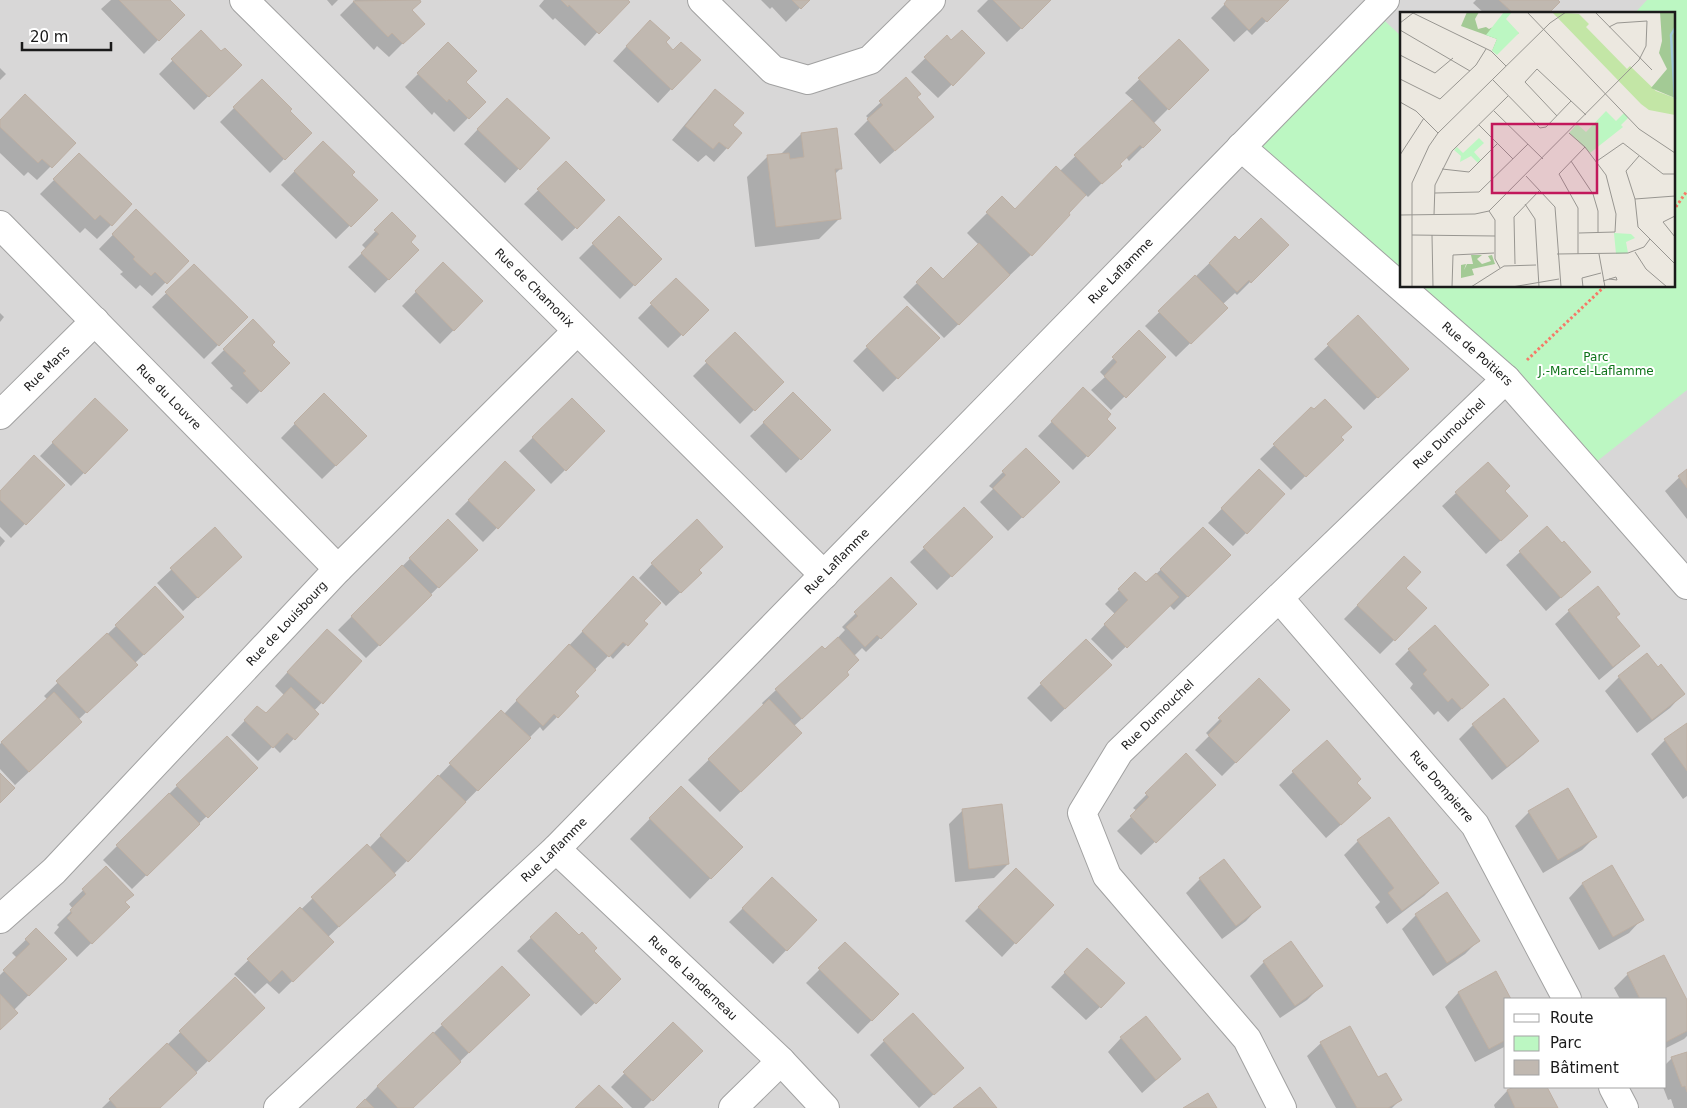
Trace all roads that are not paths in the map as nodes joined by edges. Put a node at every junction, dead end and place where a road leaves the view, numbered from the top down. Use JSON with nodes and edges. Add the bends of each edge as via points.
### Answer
{"nodes":[{"id":1,"x":244,"y":0,"type":"edge"},
{"id":2,"x":702,"y":0,"type":"edge"},
{"id":3,"x":931,"y":0,"type":"edge"},
{"id":4,"x":1385,"y":0,"type":"edge"},
{"id":5,"x":1241,"y":148,"type":"junction"},
{"id":6,"x":0,"y":225,"type":"edge"},
{"id":7,"x":1400,"y":287,"type":"edge"},
{"id":8,"x":1402,"y":288,"type":"edge"},
{"id":9,"x":94,"y":321,"type":"junction"},
{"id":10,"x":577,"y":331,"type":"junction"},
{"id":11,"x":1506,"y":379,"type":"junction"},
{"id":12,"x":0,"y":415,"type":"edge"},
{"id":13,"x":338,"y":570,"type":"junction"},
{"id":14,"x":824,"y":575,"type":"junction"},
{"id":15,"x":1687,"y":585,"type":"edge"},
{"id":16,"x":1279,"y":598,"type":"junction"},
{"id":17,"x":556,"y":850,"type":"junction"},
{"id":18,"x":0,"y":919,"type":"edge"},
{"id":19,"x":1566,"y":998,"type":"edge"},
{"id":20,"x":781,"y":1061,"type":"junction"},
{"id":21,"x":1614,"y":1088,"type":"edge"},
{"id":22,"x":278,"y":1108,"type":"edge"},
{"id":23,"x":733,"y":1108,"type":"edge"},
{"id":24,"x":825,"y":1108,"type":"edge"},
{"id":25,"x":1282,"y":1108,"type":"edge"},
{"id":26,"x":1624,"y":1108,"type":"edge"}],
"edges":[{"from":1,"to":10,"type":"street","name":"Rue de Chamonix"},
{"from":2,"to":3,"type":"street","via":[[773,70],[808,80],[870,60]]},
{"from":4,"to":5,"type":"street","name":"Rue Laflamme"},
{"from":5,"to":7,"type":"street","name":"Rue de Poitiers"},
{"from":5,"to":14,"type":"street","name":"Rue Laflamme"},
{"from":6,"to":9,"type":"street","name":"Rue du Louvre"},
{"from":8,"to":11,"type":"street","name":"Rue de Poitiers"},
{"from":9,"to":12,"type":"street","name":"Rue Mans"},
{"from":9,"to":13,"type":"street","name":"Rue du Louvre"},
{"from":10,"to":13,"type":"street","name":"Rue de Louisbourg"},
{"from":10,"to":14,"type":"street","name":"Rue de Chamonix"},
{"from":11,"to":15,"type":"street","name":"Rue de Poitiers"},
{"from":11,"to":16,"type":"street","name":"Rue Dumouchel"},
{"from":13,"to":18,"type":"street","name":"Rue de Louisbourg","via":[[54,871]]},
{"from":14,"to":17,"type":"street","name":"Rue Laflamme"},
{"from":16,"to":19,"type":"street","name":"Rue Dompierre","via":[[1475,825]]},
{"from":16,"to":25,"type":"street","name":"Rue Dumouchel","via":[[1119,752],[1082,813],[1106,876],[1247,1039]]},
{"from":17,"to":20,"type":"street","name":"Rue de Landerneau"},
{"from":17,"to":22,"type":"street","name":"Rue Laflamme"},
{"from":20,"to":23,"type":"street"},
{"from":20,"to":24,"type":"street","name":"Rue de Landerneau"},
{"from":21,"to":26,"type":"street"}]}
